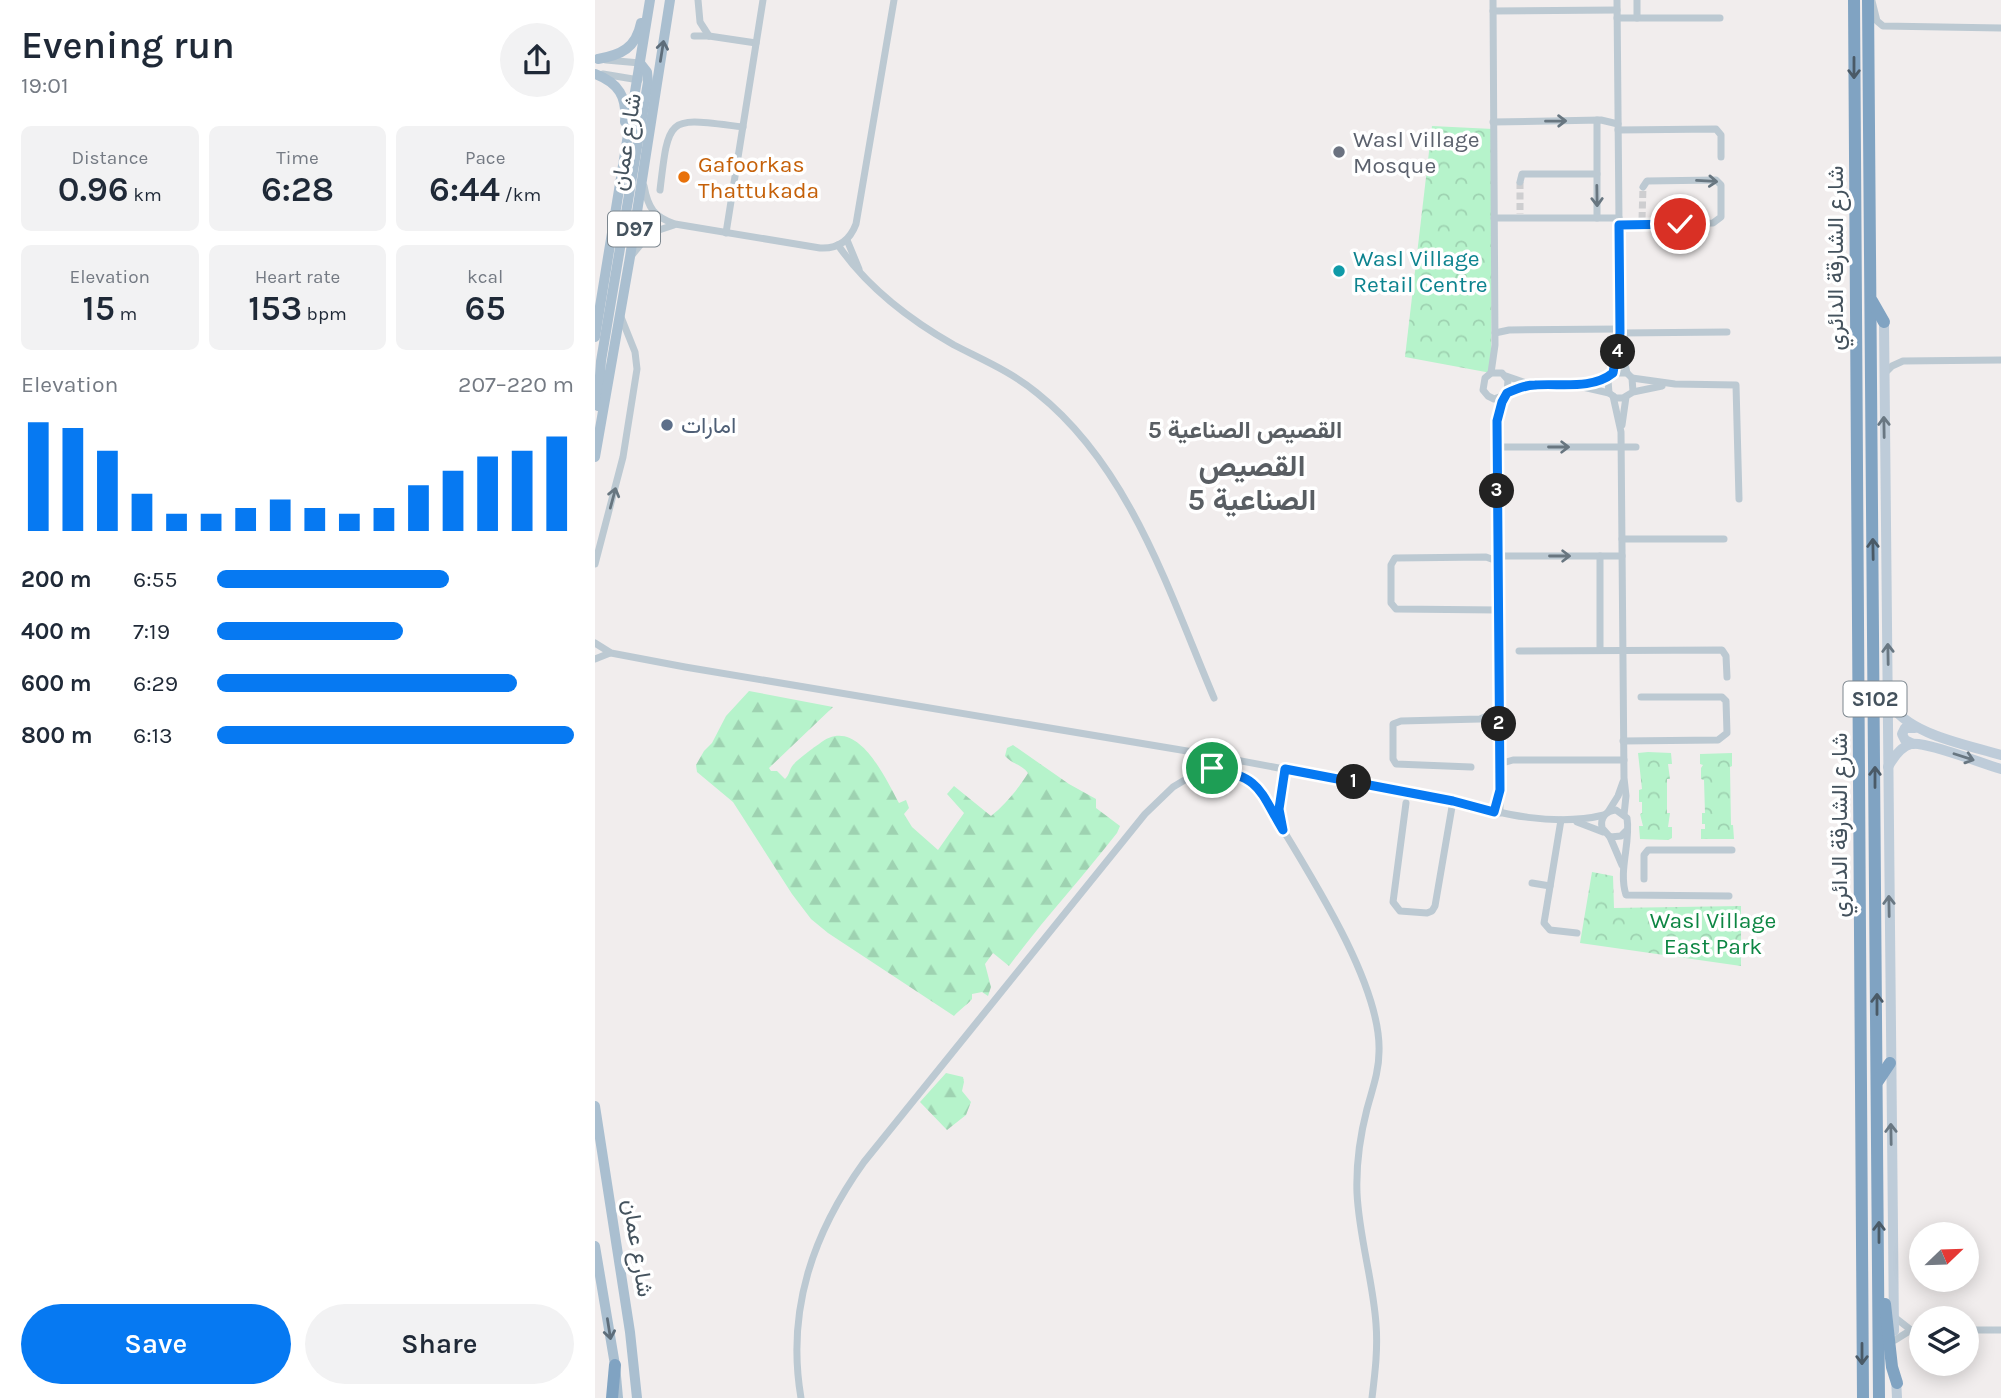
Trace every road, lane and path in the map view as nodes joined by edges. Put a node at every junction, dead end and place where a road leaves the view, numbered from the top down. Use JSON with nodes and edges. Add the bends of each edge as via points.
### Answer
{"nodes":[{"id":1,"x":647,"y":0,"type":"edge"},
{"id":2,"x":670,"y":0,"type":"edge"},
{"id":3,"x":698,"y":0,"type":"edge"},
{"id":4,"x":764,"y":0,"type":"edge"},
{"id":5,"x":894,"y":0,"type":"edge"},
{"id":6,"x":1493,"y":0,"type":"edge"},
{"id":7,"x":1617,"y":0,"type":"edge"},
{"id":8,"x":1637,"y":0,"type":"edge"},
{"id":9,"x":1854,"y":0,"type":"edge"},
{"id":10,"x":1870,"y":0,"type":"edge"},
{"id":11,"x":1493,"y":11,"type":"junction"},
{"id":12,"x":1617,"y":14,"type":"junction"},
{"id":13,"x":1637,"y":18,"type":"junction"},
{"id":14,"x":1720,"y":18,"type":"dead end"},
{"id":15,"x":2001,"y":28,"type":"edge"},
{"id":16,"x":694,"y":36,"type":"dead end"},
{"id":17,"x":709,"y":36,"type":"junction"},
{"id":18,"x":756,"y":43,"type":"junction"},
{"id":19,"x":596,"y":59,"type":"edge"},
{"id":20,"x":640,"y":63,"type":"junction"},
{"id":21,"x":595,"y":73,"type":"edge"},
{"id":22,"x":647,"y":82,"type":"junction"},
{"id":23,"x":1597,"y":120,"type":"junction"},
{"id":24,"x":1493,"y":122,"type":"junction"},
{"id":25,"x":743,"y":127,"type":"junction"},
{"id":26,"x":1618,"y":127,"type":"junction"},
{"id":27,"x":1721,"y":157,"type":"dead end"},
{"id":28,"x":623,"y":168,"type":"junction"},
{"id":29,"x":642,"y":172,"type":"junction"},
{"id":30,"x":1597,"y":174,"type":"junction"},
{"id":31,"x":1520,"y":182,"type":"dead end"},
{"id":32,"x":1643,"y":187,"type":"dead end"},
{"id":33,"x":660,"y":190,"type":"dead end"},
{"id":34,"x":1494,"y":218,"type":"junction"},
{"id":35,"x":1597,"y":218,"type":"junction"},
{"id":36,"x":1619,"y":221,"type":"junction"},
{"id":37,"x":675,"y":224,"type":"junction"},
{"id":38,"x":726,"y":233,"type":"junction"},
{"id":39,"x":847,"y":240,"type":"junction"},
{"id":40,"x":838,"y":245,"type":"junction"},
{"id":41,"x":630,"y":257,"type":"junction"},
{"id":42,"x":860,"y":273,"type":"junction"},
{"id":43,"x":1870,"y":299,"type":"junction"},
{"id":44,"x":620,"y":315,"type":"junction"},
{"id":45,"x":1884,"y":322,"type":"joint"},
{"id":46,"x":1620,"y":331,"type":"junction"},
{"id":47,"x":1727,"y":332,"type":"dead end"},
{"id":48,"x":1495,"y":333,"type":"junction"},
{"id":49,"x":595,"y":337,"type":"edge"},
{"id":50,"x":1884,"y":344,"type":"junction"},
{"id":51,"x":1495,"y":345,"type":"junction"},
{"id":52,"x":2001,"y":360,"type":"edge"},
{"id":53,"x":1903,"y":361,"type":"junction"},
{"id":54,"x":1491,"y":373,"type":"junction"},
{"id":55,"x":1504,"y":374,"type":"junction"},
{"id":56,"x":1884,"y":374,"type":"junction"},
{"id":57,"x":1612,"y":375,"type":"junction"},
{"id":58,"x":1630,"y":375,"type":"junction"},
{"id":59,"x":1675,"y":384,"type":"junction"},
{"id":60,"x":1532,"y":385,"type":"junction"},
{"id":61,"x":1574,"y":385,"type":"junction"},
{"id":62,"x":1506,"y":394,"type":"junction"},
{"id":63,"x":1611,"y":394,"type":"junction"},
{"id":64,"x":1629,"y":395,"type":"junction"},
{"id":65,"x":1488,"y":396,"type":"junction"},
{"id":66,"x":1497,"y":421,"type":"junction"},
{"id":67,"x":1621,"y":432,"type":"junction"},
{"id":68,"x":598,"y":441,"type":"junction"},
{"id":69,"x":1621,"y":446,"type":"junction"},
{"id":70,"x":1497,"y":447,"type":"junction"},
{"id":71,"x":1636,"y":447,"type":"dead end"},
{"id":72,"x":595,"y":457,"type":"edge"},
{"id":73,"x":1739,"y":499,"type":"dead end"},
{"id":74,"x":1622,"y":539,"type":"junction"},
{"id":75,"x":1724,"y":539,"type":"dead end"},
{"id":76,"x":1600,"y":556,"type":"junction"},
{"id":77,"x":1622,"y":556,"type":"junction"},
{"id":78,"x":1497,"y":559,"type":"junction"},
{"id":79,"x":595,"y":564,"type":"edge"},
{"id":80,"x":1498,"y":610,"type":"junction"},
{"id":81,"x":595,"y":643,"type":"edge"},
{"id":82,"x":1600,"y":650,"type":"junction"},
{"id":83,"x":1623,"y":650,"type":"junction"},
{"id":84,"x":1519,"y":651,"type":"dead end"},
{"id":85,"x":611,"y":653,"type":"junction"},
{"id":86,"x":595,"y":659,"type":"edge"},
{"id":87,"x":1727,"y":677,"type":"dead end"},
{"id":88,"x":1641,"y":697,"type":"dead end"},
{"id":89,"x":1214,"y":698,"type":"dead end"},
{"id":90,"x":1888,"y":701,"type":"junction"},
{"id":91,"x":1499,"y":712,"type":"junction"},
{"id":92,"x":1919,"y":728,"type":"junction"},
{"id":93,"x":1623,"y":741,"type":"junction"},
{"id":94,"x":1913,"y":744,"type":"junction"},
{"id":95,"x":2001,"y":755,"type":"edge"},
{"id":96,"x":1623,"y":760,"type":"junction"},
{"id":97,"x":1499,"y":764,"type":"junction"},
{"id":98,"x":1471,"y":767,"type":"dead end"},
{"id":99,"x":1888,"y":767,"type":"junction"},
{"id":100,"x":1285,"y":769,"type":"junction"},
{"id":101,"x":2000,"y":771,"type":"edge"},
{"id":102,"x":1624,"y":778,"type":"junction"},
{"id":103,"x":1453,"y":801,"type":"junction"},
{"id":104,"x":1406,"y":803,"type":"dead end"},
{"id":105,"x":1497,"y":812,"type":"junction"},
{"id":106,"x":1606,"y":813,"type":"junction"},
{"id":107,"x":1624,"y":814,"type":"junction"},
{"id":108,"x":1565,"y":820,"type":"junction"},
{"id":109,"x":1283,"y":830,"type":"junction"},
{"id":110,"x":1626,"y":831,"type":"junction"},
{"id":111,"x":1607,"y":834,"type":"junction"},
{"id":112,"x":1732,"y":850,"type":"dead end"},
{"id":113,"x":1623,"y":869,"type":"junction"},
{"id":114,"x":1643,"y":879,"type":"dead end"},
{"id":115,"x":1532,"y":883,"type":"dead end"},
{"id":116,"x":1550,"y":886,"type":"junction"},
{"id":117,"x":1728,"y":896,"type":"dead end"},
{"id":118,"x":1577,"y":933,"type":"dead end"},
{"id":119,"x":1890,"y":1063,"type":"junction"},
{"id":120,"x":1878,"y":1081,"type":"junction"},
{"id":121,"x":595,"y":1106,"type":"edge"},
{"id":122,"x":595,"y":1246,"type":"edge"},
{"id":123,"x":1879,"y":1277,"type":"junction"},
{"id":124,"x":1893,"y":1316,"type":"junction"},
{"id":125,"x":1909,"y":1328,"type":"edge"},
{"id":126,"x":1979,"y":1330,"type":"edge"},
{"id":127,"x":2001,"y":1330,"type":"edge"},
{"id":128,"x":1909,"y":1331,"type":"edge"},
{"id":129,"x":1895,"y":1340,"type":"junction"},
{"id":130,"x":615,"y":1365,"type":"junction"},
{"id":131,"x":634,"y":1365,"type":"junction"},
{"id":132,"x":1897,"y":1383,"type":"junction"},
{"id":133,"x":612,"y":1398,"type":"edge"},
{"id":134,"x":618,"y":1398,"type":"edge"},
{"id":135,"x":637,"y":1398,"type":"edge"},
{"id":136,"x":643,"y":1398,"type":"edge"},
{"id":137,"x":801,"y":1398,"type":"edge"},
{"id":138,"x":1372,"y":1398,"type":"edge"},
{"id":139,"x":1861,"y":1398,"type":"edge"},
{"id":140,"x":1879,"y":1398,"type":"edge"},
{"id":141,"x":1897,"y":1398,"type":"edge"}],
"edges":[{"from":1,"to":19,"type":"main road","via":[[632,44],[619,54]]},
{"from":1,"to":20,"type":"main road","name":"شارع عمان"},
{"from":22,"to":2,"type":"main road","name":"شارع عمان","number":"D97","one_way":true},
{"from":3,"to":17,"type":"street","via":[[700,22]]},
{"from":4,"to":18,"type":"street"},
{"from":5,"to":39,"type":"street","via":[[856,224]]},
{"from":6,"to":11,"type":"street"},
{"from":7,"to":12,"type":"street"},
{"from":8,"to":13,"type":"street"},
{"from":9,"to":139,"type":"highway","name":"شارع الشارقة الدائري","number":"S102","one_way":true,"via":[[1863,1084]]},
{"from":10,"to":15,"type":"street","via":[[1883,26]]},
{"from":10,"to":43,"type":"highway","name":"شارع الشارقة الدائري","number":"S102"},
{"from":11,"to":12,"type":"street"},
{"from":11,"to":24,"type":"street"},
{"from":12,"to":13,"type":"street"},
{"from":12,"to":26,"type":"street"},
{"from":13,"to":14,"type":"street"},
{"from":16,"to":17,"type":"street"},
{"from":17,"to":18,"type":"street"},
{"from":18,"to":25,"type":"street"},
{"from":19,"to":20,"type":"street"},
{"from":20,"to":22,"type":"main road"},
{"from":21,"to":22,"type":"street"},
{"from":21,"to":28,"type":"main road","via":[[612,81],[624,98]]},
{"from":22,"to":28,"type":"main road","name":"شارع عمان","number":"D97"},
{"from":22,"to":29,"type":"main road","name":"شارع عمان","number":"D97"},
{"from":22,"to":68,"type":"main road","via":[[601,361]]},
{"from":24,"to":23,"type":"street","one_way":true},
{"from":23,"to":26,"type":"street"},
{"from":23,"to":30,"type":"street"},
{"from":24,"to":34,"type":"street"},
{"from":25,"to":33,"type":"street","via":[[693,121],[676,126],[666,141]]},
{"from":25,"to":38,"type":"street"},
{"from":26,"to":27,"type":"street","via":[[1716,129],[1721,135]]},
{"from":26,"to":36,"type":"street"},
{"from":28,"to":49,"type":"main road","name":"شارع عمان","number":"D97"},
{"from":29,"to":37,"type":"street","via":[[651,211]]},
{"from":29,"to":41,"type":"main road","name":"شارع عمان","number":"D97"},
{"from":30,"to":31,"type":"street","via":[[1522,174]]},
{"from":30,"to":35,"type":"street","one_way":true},
{"from":32,"to":36,"type":"street","one_way":true,"via":[[1647,181],[1716,180],[1720,220],[1680,224]]},
{"from":34,"to":35,"type":"street"},
{"from":34,"to":48,"type":"street"},
{"from":35,"to":36,"type":"street"},
{"from":36,"to":46,"type":"street"},
{"from":37,"to":38,"type":"street"},
{"from":37,"to":41,"type":"street","via":[[650,233]]},
{"from":38,"to":40,"type":"street","via":[[824,248]]},
{"from":39,"to":40,"type":"street"},
{"from":39,"to":42,"type":"street"},
{"from":40,"to":42,"type":"street"},
{"from":41,"to":44,"type":"main road","name":"شارع عمان","number":"D97"},
{"from":42,"to":89,"type":"street","via":[[920,323],[1027,385],[1084,441],[1115,484],[1142,535]]},
{"from":43,"to":45,"type":"highway"},
{"from":120,"to":43,"type":"highway","name":"شارع الشارقة الدائري","number":"S102","one_way":true},
{"from":44,"to":68,"type":"main road","name":"شارع عمان","number":"D97"},
{"from":79,"to":44,"type":"street","one_way":true,"via":[[623,457],[638,369]]},
{"from":45,"to":50,"type":"street"},
{"from":46,"to":47,"type":"street"},
{"from":46,"to":48,"type":"street"},
{"from":46,"to":57,"type":"street"},
{"from":46,"to":58,"type":"street"},
{"from":48,"to":51,"type":"street"},
{"from":50,"to":53,"type":"street"},
{"from":50,"to":56,"type":"street"},
{"from":51,"to":54,"type":"street"},
{"from":51,"to":55,"type":"street"},
{"from":52,"to":53,"type":"street"},
{"from":53,"to":56,"type":"street"},
{"from":54,"to":55,"type":"street"},
{"from":54,"to":65,"type":"street","via":[[1483,386]]},
{"from":55,"to":60,"type":"street"},
{"from":55,"to":62,"type":"street","via":[[1509,384]]},
{"from":90,"to":56,"type":"street","one_way":true},
{"from":57,"to":58,"type":"street"},
{"from":57,"to":61,"type":"street"},
{"from":57,"to":63,"type":"street","via":[[1607,384]]},
{"from":58,"to":59,"type":"street"},
{"from":58,"to":64,"type":"street"},
{"from":59,"to":64,"type":"street"},
{"from":59,"to":73,"type":"street","via":[[1731,383],[1737,387]]},
{"from":60,"to":61,"type":"street"},
{"from":60,"to":62,"type":"street"},
{"from":61,"to":63,"type":"street"},
{"from":62,"to":65,"type":"street","via":[[1495,399]]},
{"from":62,"to":66,"type":"street"},
{"from":63,"to":64,"type":"street","via":[[1619,398]]},
{"from":63,"to":67,"type":"street"},
{"from":64,"to":67,"type":"street"},
{"from":65,"to":66,"type":"street"},
{"from":66,"to":70,"type":"street"},
{"from":67,"to":69,"type":"street"},
{"from":68,"to":72,"type":"main road","name":"شارع عمان","number":"D97"},
{"from":70,"to":69,"type":"street","one_way":true},
{"from":69,"to":71,"type":"street"},
{"from":69,"to":74,"type":"street"},
{"from":70,"to":78,"type":"street"},
{"from":74,"to":75,"type":"street"},
{"from":74,"to":77,"type":"street"},
{"from":76,"to":77,"type":"street"},
{"from":78,"to":76,"type":"street","one_way":true},
{"from":76,"to":82,"type":"street"},
{"from":77,"to":83,"type":"street"},
{"from":78,"to":80,"type":"street"},
{"from":78,"to":80,"type":"street","via":[[1395,558],[1391,603],[1395,609]]},
{"from":80,"to":91,"type":"street"},
{"from":81,"to":85,"type":"street"},
{"from":82,"to":83,"type":"street"},
{"from":82,"to":84,"type":"street"},
{"from":83,"to":87,"type":"street","via":[[1722,650],[1727,656]]},
{"from":83,"to":93,"type":"street"},
{"from":85,"to":86,"type":"street"},
{"from":85,"to":100,"type":"street"},
{"from":88,"to":93,"type":"street","via":[[1722,696],[1727,733],[1718,740]]},
{"from":90,"to":92,"type":"street","via":[[1898,715]]},
{"from":90,"to":99,"type":"street"},
{"from":91,"to":97,"type":"street"},
{"from":91,"to":98,"type":"street","via":[[1480,719],[1401,720],[1393,724],[1393,759],[1398,766]]},
{"from":92,"to":94,"type":"street","via":[[1903,731],[1903,738]]},
{"from":92,"to":95,"type":"street"},
{"from":93,"to":96,"type":"street"},
{"from":94,"to":99,"type":"street","via":[[1895,755]]},
{"from":94,"to":101,"type":"street","one_way":true},
{"from":96,"to":97,"type":"street","via":[[1513,760]]},
{"from":96,"to":102,"type":"street"},
{"from":97,"to":105,"type":"street"},
{"from":119,"to":99,"type":"street","one_way":true},
{"from":100,"to":103,"type":"street"},
{"from":100,"to":109,"type":"street","via":[[1279,809]]},
{"from":102,"to":106,"type":"street"},
{"from":102,"to":107,"type":"street"},
{"from":103,"to":104,"type":"street","via":[[1434,909],[1427,913],[1400,911],[1393,902]]},
{"from":103,"to":105,"type":"street"},
{"from":105,"to":108,"type":"street"},
{"from":106,"to":107,"type":"street","via":[[1616,810]]},
{"from":106,"to":108,"type":"street"},
{"from":106,"to":111,"type":"street","via":[[1601,823]]},
{"from":107,"to":110,"type":"street"},
{"from":108,"to":111,"type":"street"},
{"from":108,"to":116,"type":"street"},
{"from":109,"to":137,"type":"street","via":[[1249,779],[1212,768],[1198,770],[1183,780],[1145,814],[841,1195],[809,1266],[800,1305]]},
{"from":109,"to":138,"type":"street","via":[[1347,946],[1377,1023],[1379,1064],[1361,1137],[1357,1192],[1377,1325]]},
{"from":110,"to":111,"type":"street","via":[[1621,836]]},
{"from":110,"to":113,"type":"street"},
{"from":111,"to":113,"type":"street"},
{"from":112,"to":114,"type":"street","via":[[1648,850]]},
{"from":113,"to":117,"type":"street","via":[[1628,896]]},
{"from":115,"to":116,"type":"street"},
{"from":116,"to":118,"type":"street","via":[[1546,927]]},
{"from":119,"to":120,"type":"highway"},
{"from":124,"to":119,"type":"street","one_way":true},
{"from":123,"to":120,"type":"highway","name":"شارع الشارقة الدائري","number":"S102","one_way":true},
{"from":121,"to":131,"type":"main road","name":"شارع عمان"},
{"from":122,"to":130,"type":"main road","name":"شارع عمان","one_way":true},
{"from":123,"to":132,"type":"highway"},
{"from":123,"to":140,"type":"highway","name":"شارع الشارقة الدائري","number":"S102"},
{"from":124,"to":125,"type":"street"},
{"from":124,"to":129,"type":"street"},
{"from":126,"to":127,"type":"street"},
{"from":128,"to":129,"type":"street"},
{"from":129,"to":132,"type":"street"},
{"from":130,"to":133,"type":"highway"},
{"from":130,"to":134,"type":"main road","name":"شارع عمان"},
{"from":131,"to":135,"type":"main road","name":"شارع عمان"},
{"from":131,"to":136,"type":"main road"},
{"from":132,"to":141,"type":"street"}]}
